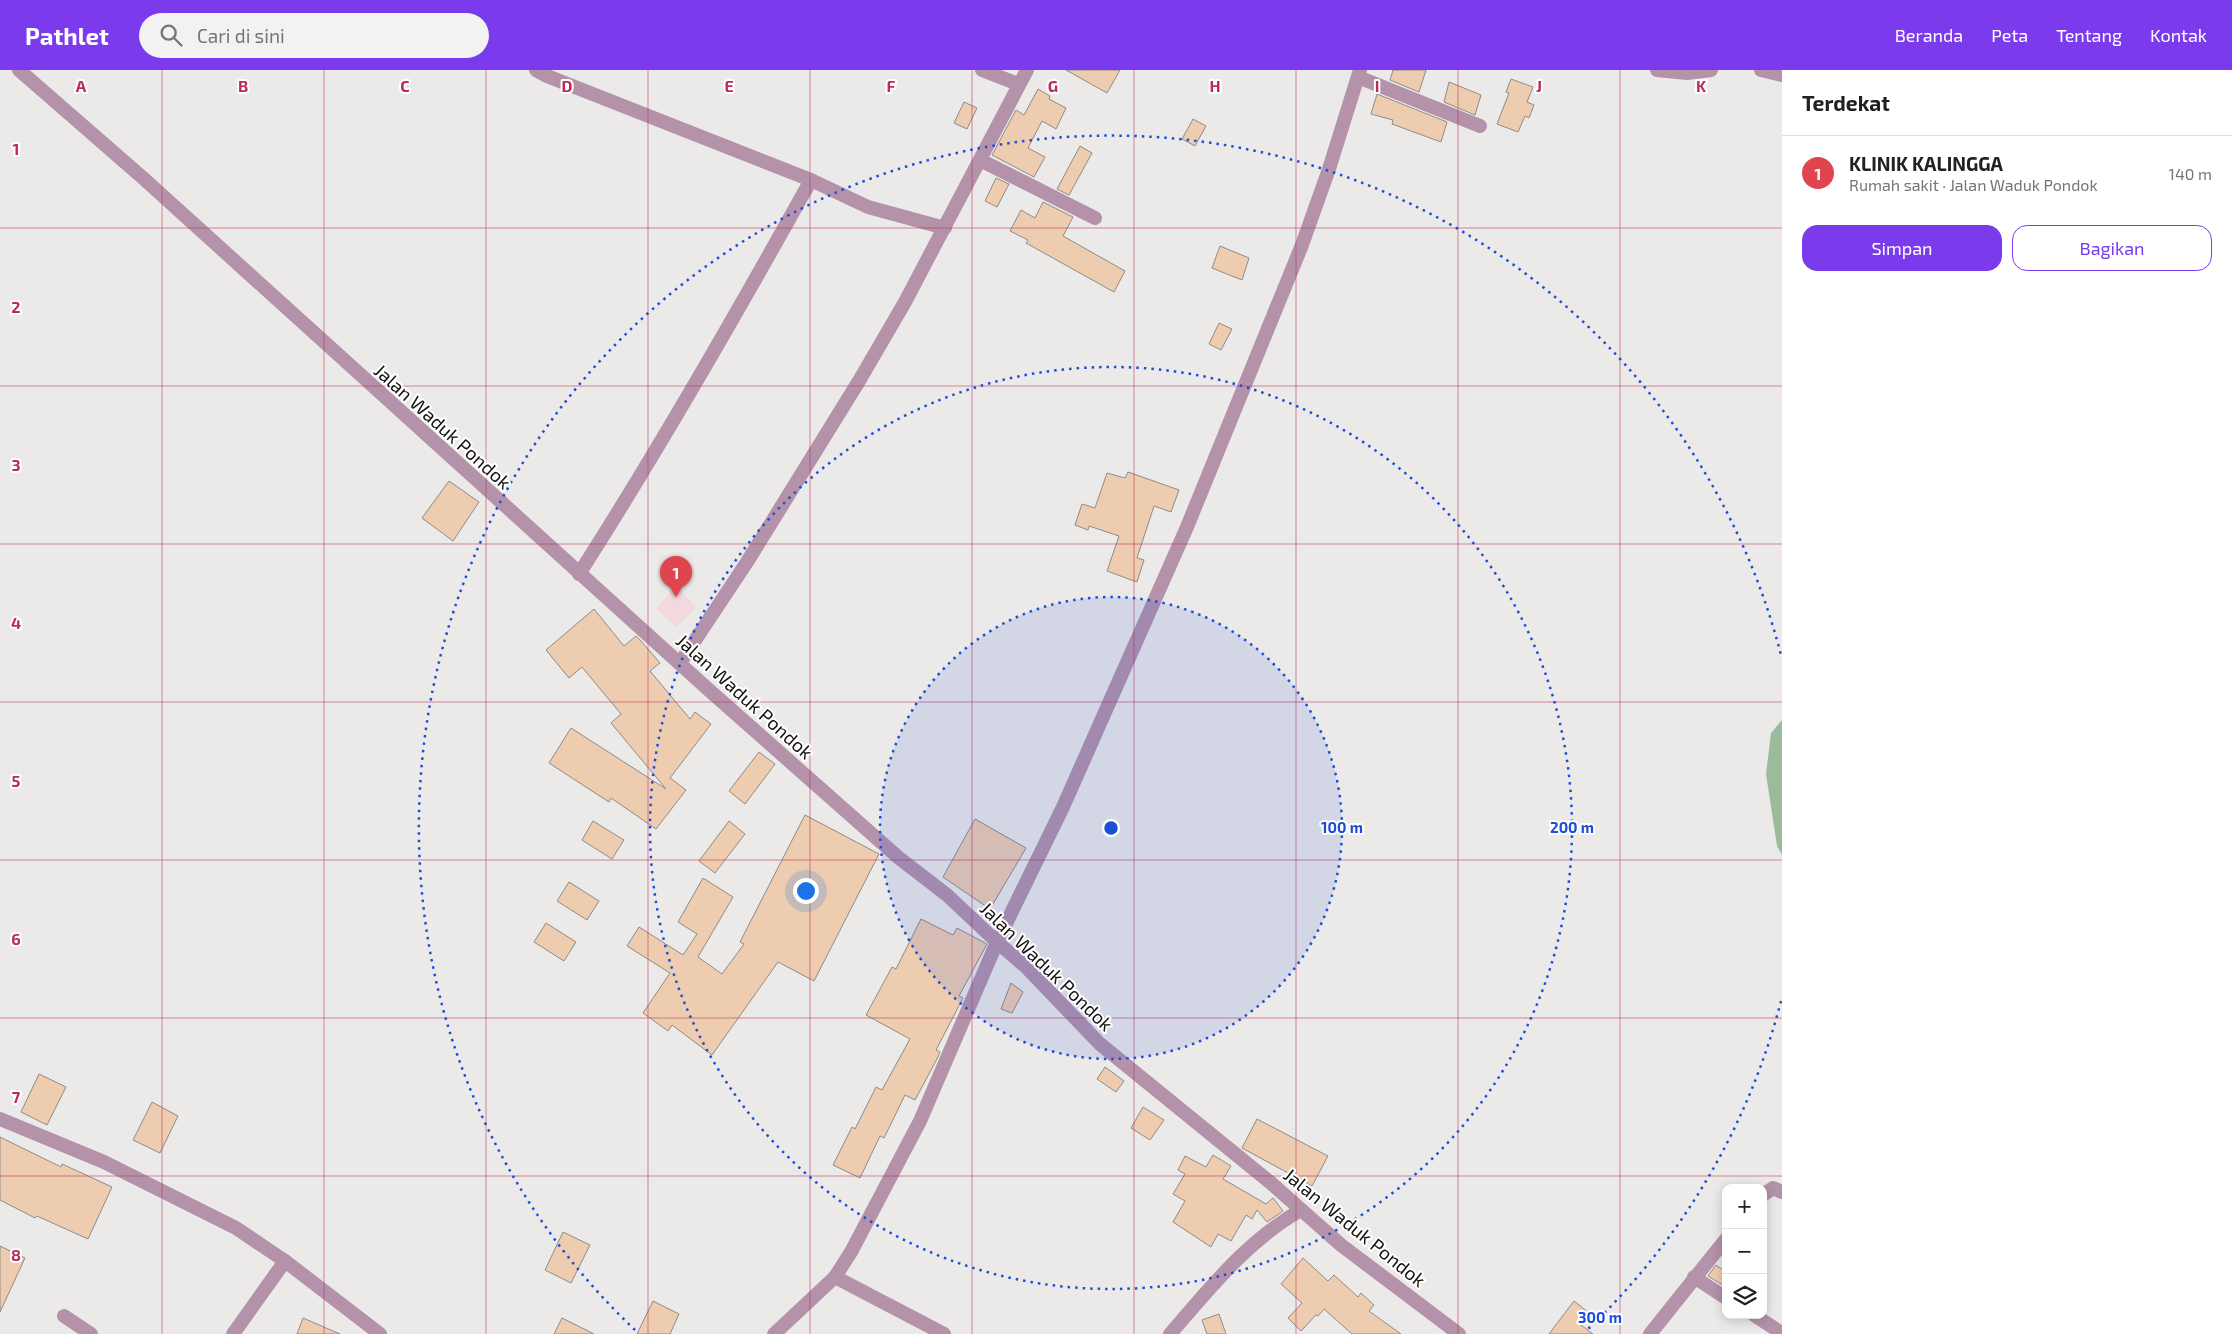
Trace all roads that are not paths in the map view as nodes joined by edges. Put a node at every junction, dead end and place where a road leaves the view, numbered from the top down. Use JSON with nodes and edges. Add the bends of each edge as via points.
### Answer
{"nodes":[{"id":1,"x":19,"y":70,"type":"edge"},
{"id":2,"x":536,"y":70,"type":"edge"},
{"id":3,"x":982,"y":70,"type":"edge"},
{"id":4,"x":1027,"y":70,"type":"edge"},
{"id":5,"x":1657,"y":70,"type":"edge"},
{"id":6,"x":1711,"y":70,"type":"edge"},
{"id":7,"x":1761,"y":70,"type":"edge"},
{"id":8,"x":1359,"y":74,"type":"edge"},
{"id":9,"x":1782,"y":75,"type":"edge"},
{"id":10,"x":1018,"y":84,"type":"junction"},
{"id":11,"x":1480,"y":126,"type":"dead end"},
{"id":12,"x":980,"y":160,"type":"junction"},
{"id":13,"x":811,"y":180,"type":"junction"},
{"id":14,"x":1095,"y":218,"type":"dead end"},
{"id":15,"x":945,"y":228,"type":"junction"},
{"id":16,"x":578,"y":574,"type":"junction"},
{"id":17,"x":680,"y":663,"type":"junction"},
{"id":18,"x":997,"y":942,"type":"junction"},
{"id":19,"x":0,"y":1119,"type":"edge"},
{"id":20,"x":1767,"y":1192,"type":"edge"},
{"id":21,"x":1782,"y":1192,"type":"edge"},
{"id":22,"x":1301,"y":1210,"type":"junction"},
{"id":23,"x":1722,"y":1244,"type":"edge"},
{"id":24,"x":285,"y":1261,"type":"junction"},
{"id":25,"x":835,"y":1277,"type":"junction"},
{"id":26,"x":1694,"y":1277,"type":"junction"},
{"id":27,"x":1722,"y":1295,"type":"edge"},
{"id":28,"x":64,"y":1316,"type":"dead end"},
{"id":29,"x":1760,"y":1319,"type":"edge"},
{"id":30,"x":1777,"y":1330,"type":"dead end"},
{"id":31,"x":1454,"y":1333,"type":"edge"},
{"id":32,"x":92,"y":1334,"type":"edge"},
{"id":33,"x":233,"y":1334,"type":"edge"},
{"id":34,"x":380,"y":1334,"type":"edge"},
{"id":35,"x":774,"y":1334,"type":"edge"},
{"id":36,"x":944,"y":1334,"type":"edge"},
{"id":37,"x":1170,"y":1334,"type":"edge"},
{"id":38,"x":1650,"y":1334,"type":"edge"}],
"edges":[{"from":1,"to":16,"type":"street","name":"Jalan Waduk Pondok","via":[[143,178]]},
{"from":2,"to":13,"type":"street"},
{"from":3,"to":10,"type":"street"},
{"from":4,"to":10,"type":"street"},
{"from":5,"to":6,"type":"street","via":[[1687,73]]},
{"from":7,"to":9,"type":"street"},
{"from":8,"to":11,"type":"street"},
{"from":8,"to":18,"type":"street","via":[[1302,245],[1187,527],[1063,807]]},
{"from":10,"to":12,"type":"street"},
{"from":12,"to":14,"type":"street"},
{"from":12,"to":15,"type":"street"},
{"from":13,"to":15,"type":"street","via":[[868,207]]},
{"from":13,"to":16,"type":"street","via":[[634,488]]},
{"from":15,"to":17,"type":"street","via":[[859,382]]},
{"from":16,"to":17,"type":"street","name":"Jalan Waduk Pondok"},
{"from":17,"to":18,"type":"street","name":"Jalan Waduk Pondok"},
{"from":18,"to":22,"type":"street","name":"Jalan Waduk Pondok","via":[[1025,966],[1100,1044]]},
{"from":18,"to":25,"type":"street","via":[[920,1121],[852,1252]]},
{"from":19,"to":24,"type":"street","via":[[104,1162],[236,1228]]},
{"from":20,"to":21,"type":"street","via":[[1773,1188]]},
{"from":22,"to":31,"type":"street","name":"Jalan Waduk Pondok"},
{"from":22,"to":37,"type":"street","via":[[1278,1223],[1247,1248]]},
{"from":23,"to":26,"type":"street"},
{"from":24,"to":33,"type":"street"},
{"from":24,"to":34,"type":"street"},
{"from":25,"to":35,"type":"street"},
{"from":25,"to":36,"type":"street"},
{"from":26,"to":27,"type":"street"},
{"from":26,"to":38,"type":"street"},
{"from":28,"to":32,"type":"street"},
{"from":29,"to":30,"type":"street"}]}
